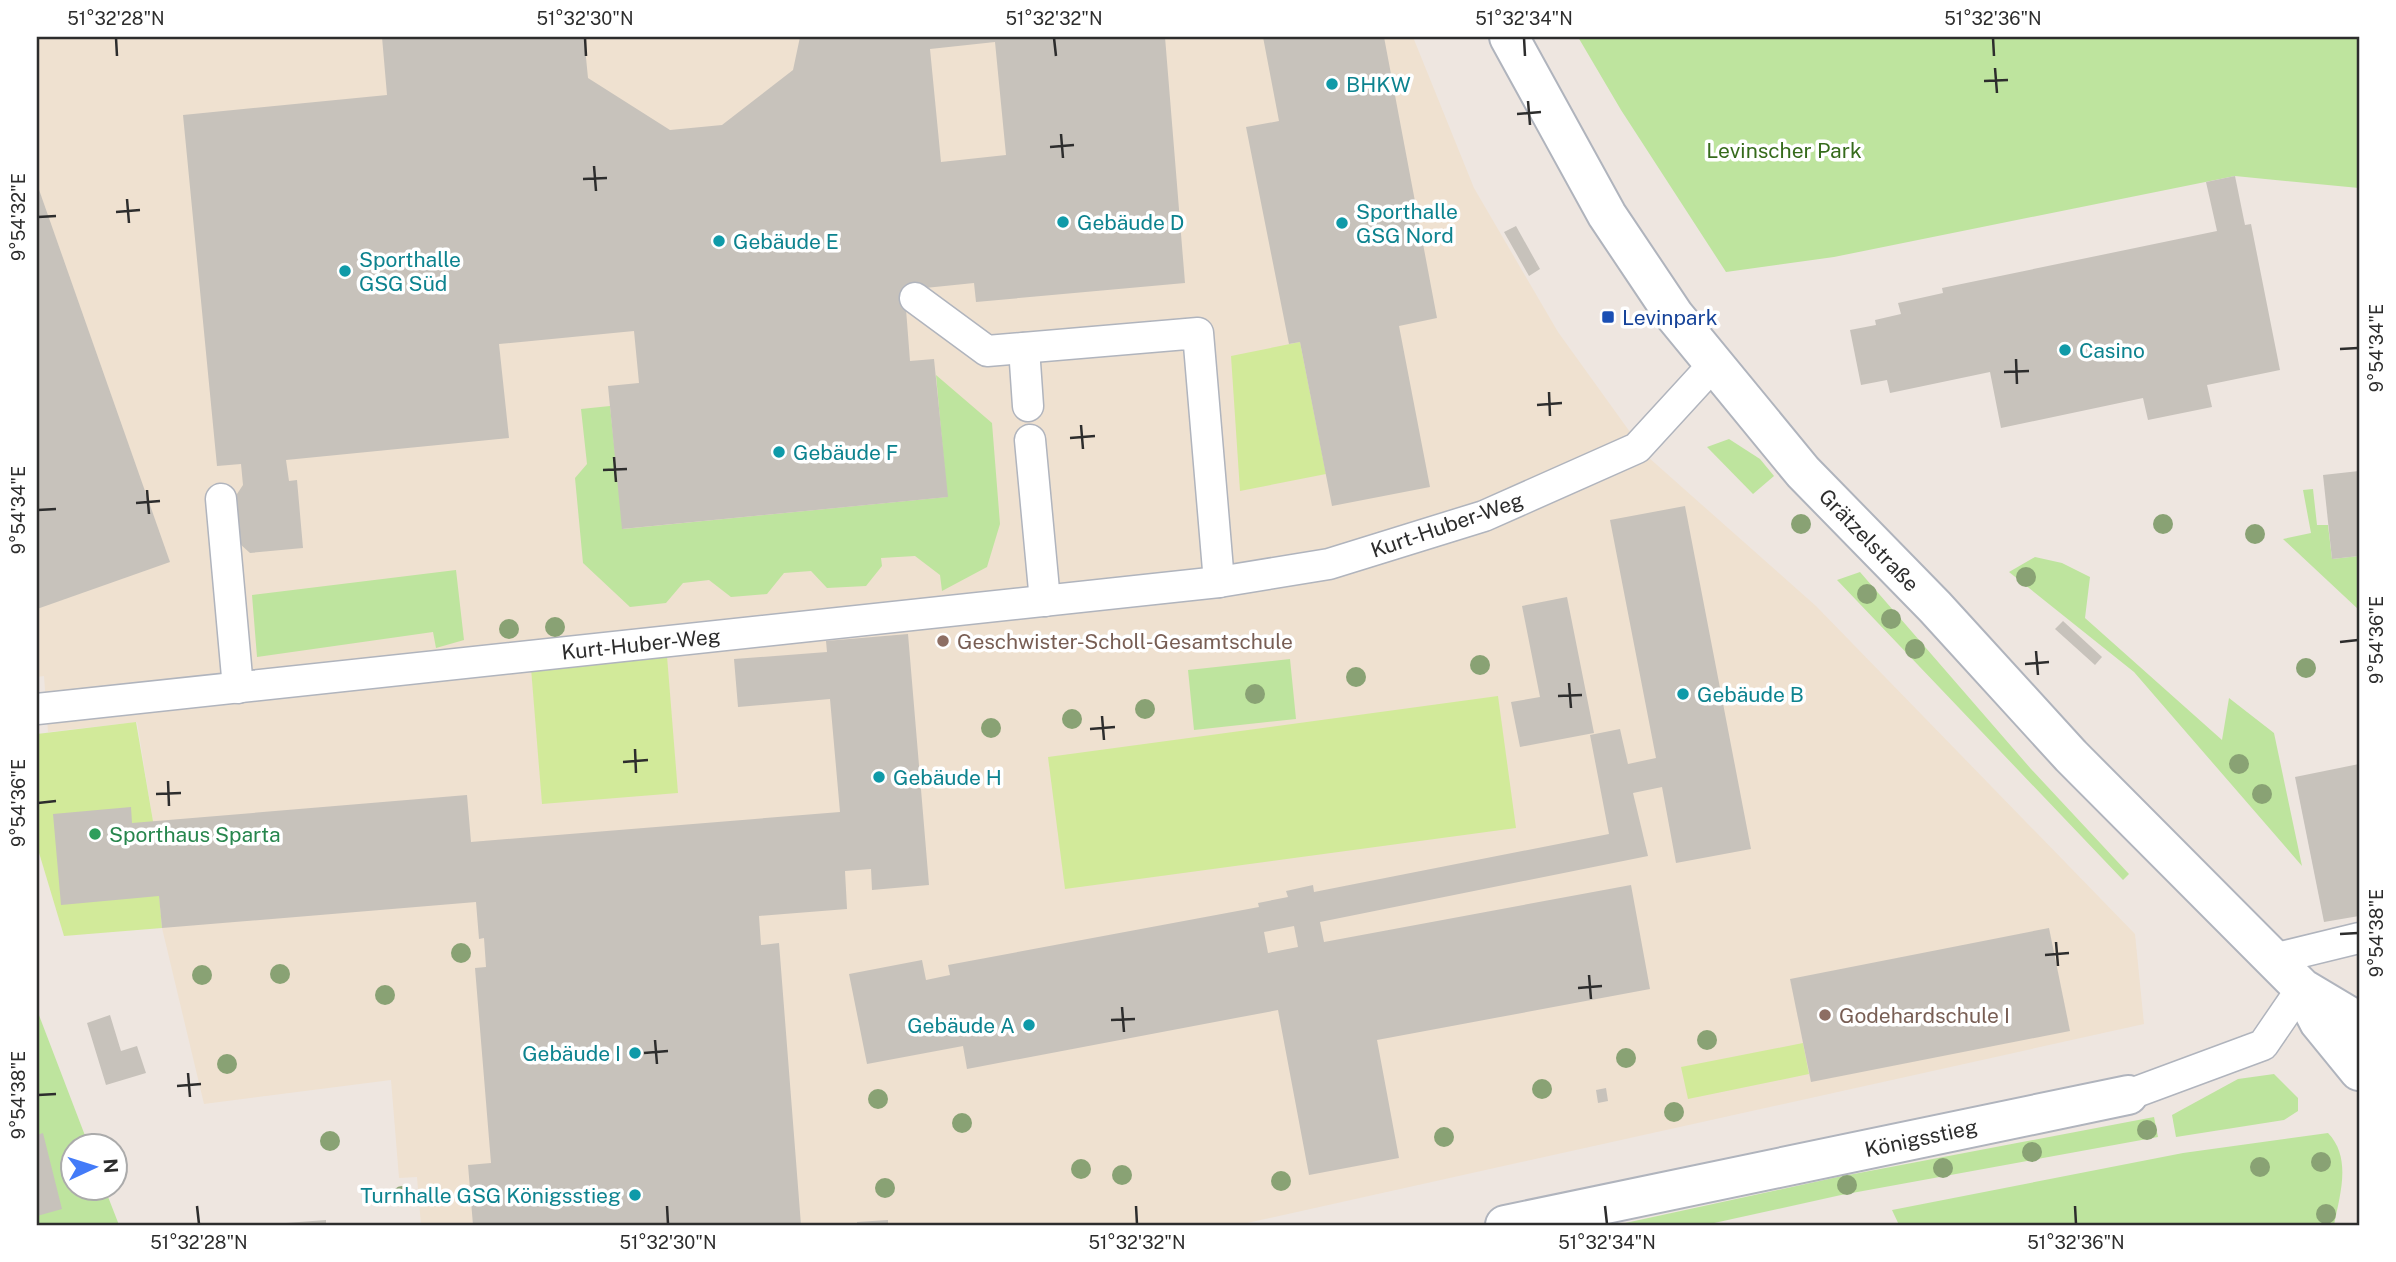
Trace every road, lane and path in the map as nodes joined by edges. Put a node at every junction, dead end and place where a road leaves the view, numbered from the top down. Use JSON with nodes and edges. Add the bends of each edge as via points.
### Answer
{"nodes":[{"id":1,"x":1509,"y":37,"type":"edge"},
{"id":2,"x":915,"y":298,"type":"dead end"},
{"id":3,"x":1024,"y":348,"type":"junction"},
{"id":4,"x":1714,"y":364,"type":"junction"},
{"id":5,"x":1028,"y":406,"type":"dead end"},
{"id":6,"x":1030,"y":440,"type":"dead end"},
{"id":7,"x":220,"y":499,"type":"dead end"},
{"id":8,"x":1219,"y":582,"type":"junction"},
{"id":9,"x":1045,"y":601,"type":"junction"},
{"id":10,"x":238,"y":688,"type":"junction"},
{"id":11,"x":37,"y":709,"type":"edge"},
{"id":12,"x":2359,"y":938,"type":"edge"},
{"id":13,"x":2273,"y":959,"type":"junction"},
{"id":14,"x":2302,"y":988,"type":"junction"},
{"id":15,"x":2359,"y":1023,"type":"edge"},
{"id":16,"x":2359,"y":1071,"type":"edge"},
{"id":17,"x":2128,"y":1095,"type":"joint"},
{"id":18,"x":1505,"y":1225,"type":"edge"}],
"edges":[{"from":1,"to":4,"type":"street","name":"Grätzelstraße","via":[[1607,215],[1674,315]]},
{"from":2,"to":3,"type":"lane","via":[[986,351]]},
{"from":3,"to":5,"type":"lane"},
{"from":3,"to":8,"type":"lane","via":[[1198,333]]},
{"from":4,"to":8,"type":"lane","name":"Kurt-Huber-Weg","via":[[1637,449],[1484,516],[1329,564]]},
{"from":4,"to":13,"type":"street","name":"Grätzelstraße","via":[[1820,490],[2071,756]]},
{"from":6,"to":9,"type":"lane"},
{"from":7,"to":10,"type":"lane"},
{"from":8,"to":9,"type":"lane","name":"Kurt-Huber-Weg"},
{"from":9,"to":10,"type":"lane","name":"Kurt-Huber-Weg"},
{"from":10,"to":11,"type":"lane","name":"Kurt-Huber-Weg"},
{"from":12,"to":13,"type":"lane"},
{"from":13,"to":14,"type":"street","name":"Grätzelstraße"},
{"from":14,"to":15,"type":"street","name":"Grätzelstraße"},
{"from":14,"to":16,"type":"street","name":"Grätzelstraße","via":[[2319,1022]]},
{"from":14,"to":17,"type":"lane","name":"Königsstieg","via":[[2263,1045]]},
{"from":17,"to":18,"type":"street","name":"Königsstieg"}]}
